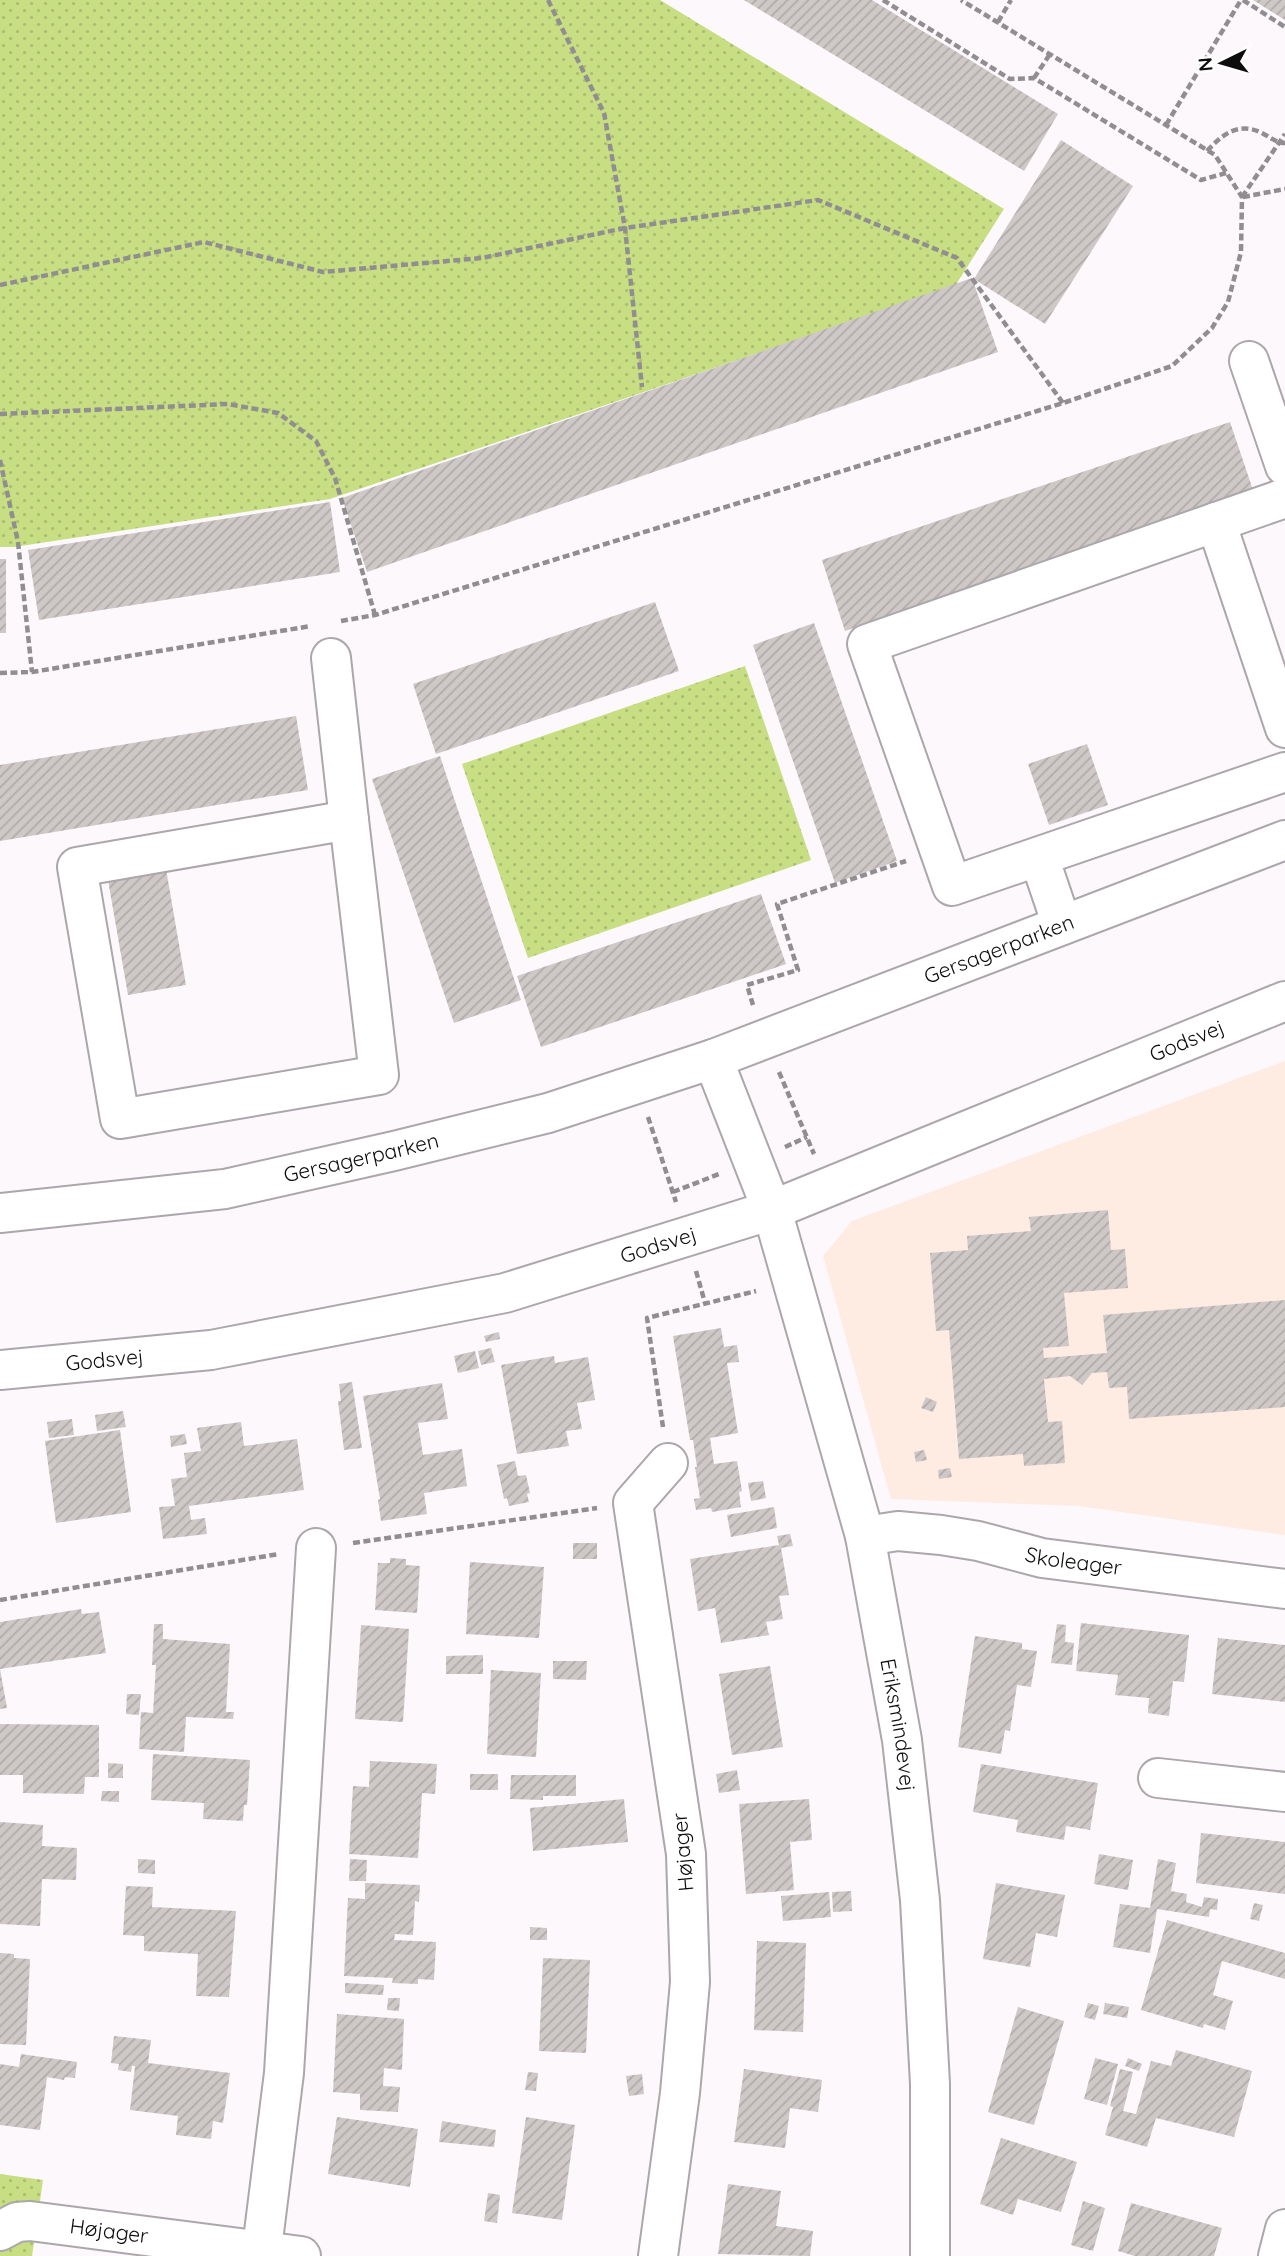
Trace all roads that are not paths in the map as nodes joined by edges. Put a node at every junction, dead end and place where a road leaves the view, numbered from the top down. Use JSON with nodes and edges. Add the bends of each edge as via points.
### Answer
{"nodes":[{"id":1,"x":1249,"y":361,"type":"dead end"},
{"id":2,"x":1285,"y":466,"type":"edge"},
{"id":3,"x":1285,"y":498,"type":"edge"},
{"id":4,"x":1216,"y":522,"type":"junction"},
{"id":5,"x":321,"y":641,"type":"road end"},
{"id":6,"x":1285,"y":728,"type":"edge"},
{"id":7,"x":1285,"y":772,"type":"edge"},
{"id":8,"x":349,"y":820,"type":"junction"},
{"id":9,"x":1285,"y":840,"type":"edge"},
{"id":10,"x":1039,"y":857,"type":"junction"},
{"id":11,"x":1062,"y":925,"type":"junction"},
{"id":12,"x":1285,"y":1001,"type":"edge"},
{"id":13,"x":713,"y":1059,"type":"junction"},
{"id":14,"x":772,"y":1210,"type":"junction"},
{"id":15,"x":0,"y":1213,"type":"edge"},
{"id":16,"x":0,"y":1370,"type":"edge"},
{"id":17,"x":668,"y":1462,"type":"road end"},
{"id":18,"x":864,"y":1536,"type":"junction"},
{"id":19,"x":316,"y":1548,"type":"dead end"},
{"id":20,"x":1285,"y":1589,"type":"edge"},
{"id":21,"x":1158,"y":1778,"type":"dead end"},
{"id":22,"x":1285,"y":1793,"type":"edge"},
{"id":23,"x":1285,"y":2229,"type":"edge"},
{"id":24,"x":0,"y":2231,"type":"edge"},
{"id":25,"x":262,"y":2253,"type":"edge"},
{"id":26,"x":301,"y":2256,"type":"edge"},
{"id":27,"x":658,"y":2256,"type":"edge"},
{"id":28,"x":930,"y":2256,"type":"edge"},
{"id":29,"x":1278,"y":2256,"type":"edge"}],
"edges":[{"from":1,"to":2,"type":"street"},
{"from":3,"to":4,"type":"street"},
{"from":4,"to":6,"type":"street"},
{"from":4,"to":10,"type":"street","via":[[867,644],[952,886]]},
{"from":5,"to":8,"type":"street"},
{"from":7,"to":10,"type":"street"},
{"from":8,"to":8,"type":"street","via":[[77,867],[120,1119],[379,1074]]},
{"from":9,"to":11,"type":"street","name":"Gersagerparken"},
{"from":10,"to":11,"type":"street"},
{"from":11,"to":13,"type":"street","name":"Gersagerparken"},
{"from":12,"to":14,"type":"street","name":"Godsvej"},
{"from":13,"to":14,"type":"street"},
{"from":13,"to":15,"type":"street","name":"Gersagerparken","via":[[548,1113],[225,1189]]},
{"from":14,"to":16,"type":"street","name":"Godsvej","via":[[505,1293],[211,1350]]},
{"from":14,"to":18,"type":"street","name":"Eriksmindevej"},
{"from":17,"to":27,"type":"street","name":"Højager","via":[[633,1503],[687,1880],[690,1982]]},
{"from":18,"to":20,"type":"street","name":"Skoleager","via":[[898,1531],[941,1535],[1042,1558]]},
{"from":18,"to":28,"type":"street","name":"Eriksmindevej","via":[[902,1740],[920,1900],[930,2084]]},
{"from":19,"to":25,"type":"street","via":[[284,2073]]},
{"from":21,"to":22,"type":"street"},
{"from":23,"to":29,"type":"street"},
{"from":24,"to":25,"type":"street","name":"Højager","via":[[17,2221],[30,2221]]},
{"from":25,"to":26,"type":"street","name":"Højager"}]}
